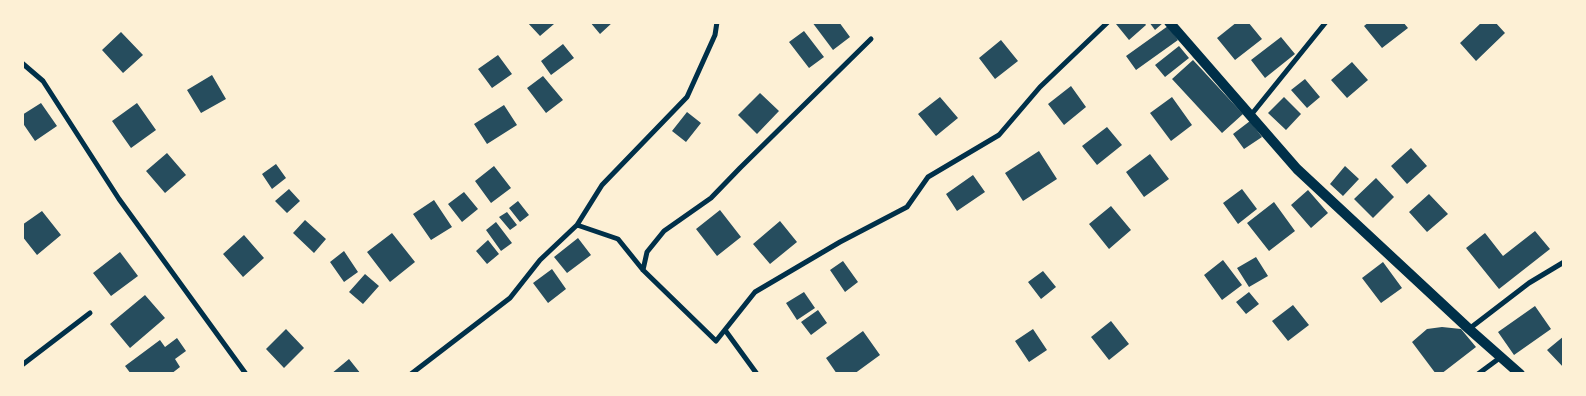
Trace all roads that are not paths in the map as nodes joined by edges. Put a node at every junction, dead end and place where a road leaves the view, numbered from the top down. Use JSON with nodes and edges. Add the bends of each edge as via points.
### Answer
{"nodes":[{"id":1,"x":717,"y":22,"type":"edge"},
{"id":2,"x":1108,"y":22,"type":"edge"},
{"id":3,"x":1169,"y":22,"type":"edge"},
{"id":4,"x":1326,"y":22,"type":"edge"},
{"id":5,"x":871,"y":39,"type":"dead end"},
{"id":6,"x":22,"y":63,"type":"edge"},
{"id":7,"x":1251,"y":116,"type":"junction"},
{"id":8,"x":577,"y":225,"type":"junction"},
{"id":9,"x":1564,"y":262,"type":"edge"},
{"id":10,"x":643,"y":270,"type":"junction"},
{"id":11,"x":90,"y":312,"type":"dead end"},
{"id":12,"x":1469,"y":329,"type":"junction"},
{"id":13,"x":725,"y":330,"type":"junction"},
{"id":14,"x":1501,"y":357,"type":"junction"},
{"id":15,"x":22,"y":365,"type":"edge"},
{"id":16,"x":246,"y":374,"type":"edge"},
{"id":17,"x":411,"y":374,"type":"edge"},
{"id":18,"x":757,"y":374,"type":"edge"},
{"id":19,"x":1478,"y":374,"type":"edge"},
{"id":20,"x":1520,"y":374,"type":"edge"}],
"edges":[{"from":1,"to":8,"type":"street","via":[[715,35],[687,97],[602,185]]},
{"from":2,"to":13,"type":"street","via":[[1040,87],[999,136],[928,177],[908,207],[840,242],[756,292]]},
{"from":3,"to":7,"type":"main road"},
{"from":4,"to":7,"type":"street"},
{"from":5,"to":10,"type":"street","via":[[711,198],[664,231],[647,252]]},
{"from":6,"to":16,"type":"street","via":[[43,81],[119,199]]},
{"from":7,"to":12,"type":"main road","via":[[1297,169]]},
{"from":8,"to":10,"type":"street","via":[[618,239]]},
{"from":8,"to":17,"type":"street","via":[[540,260],[510,298]]},
{"from":9,"to":12,"type":"street","via":[[1529,283]]},
{"from":10,"to":13,"type":"street","via":[[716,341]]},
{"from":11,"to":15,"type":"street"},
{"from":12,"to":14,"type":"main road"},
{"from":13,"to":18,"type":"street"},
{"from":14,"to":19,"type":"street"},
{"from":14,"to":20,"type":"main road"}]}
